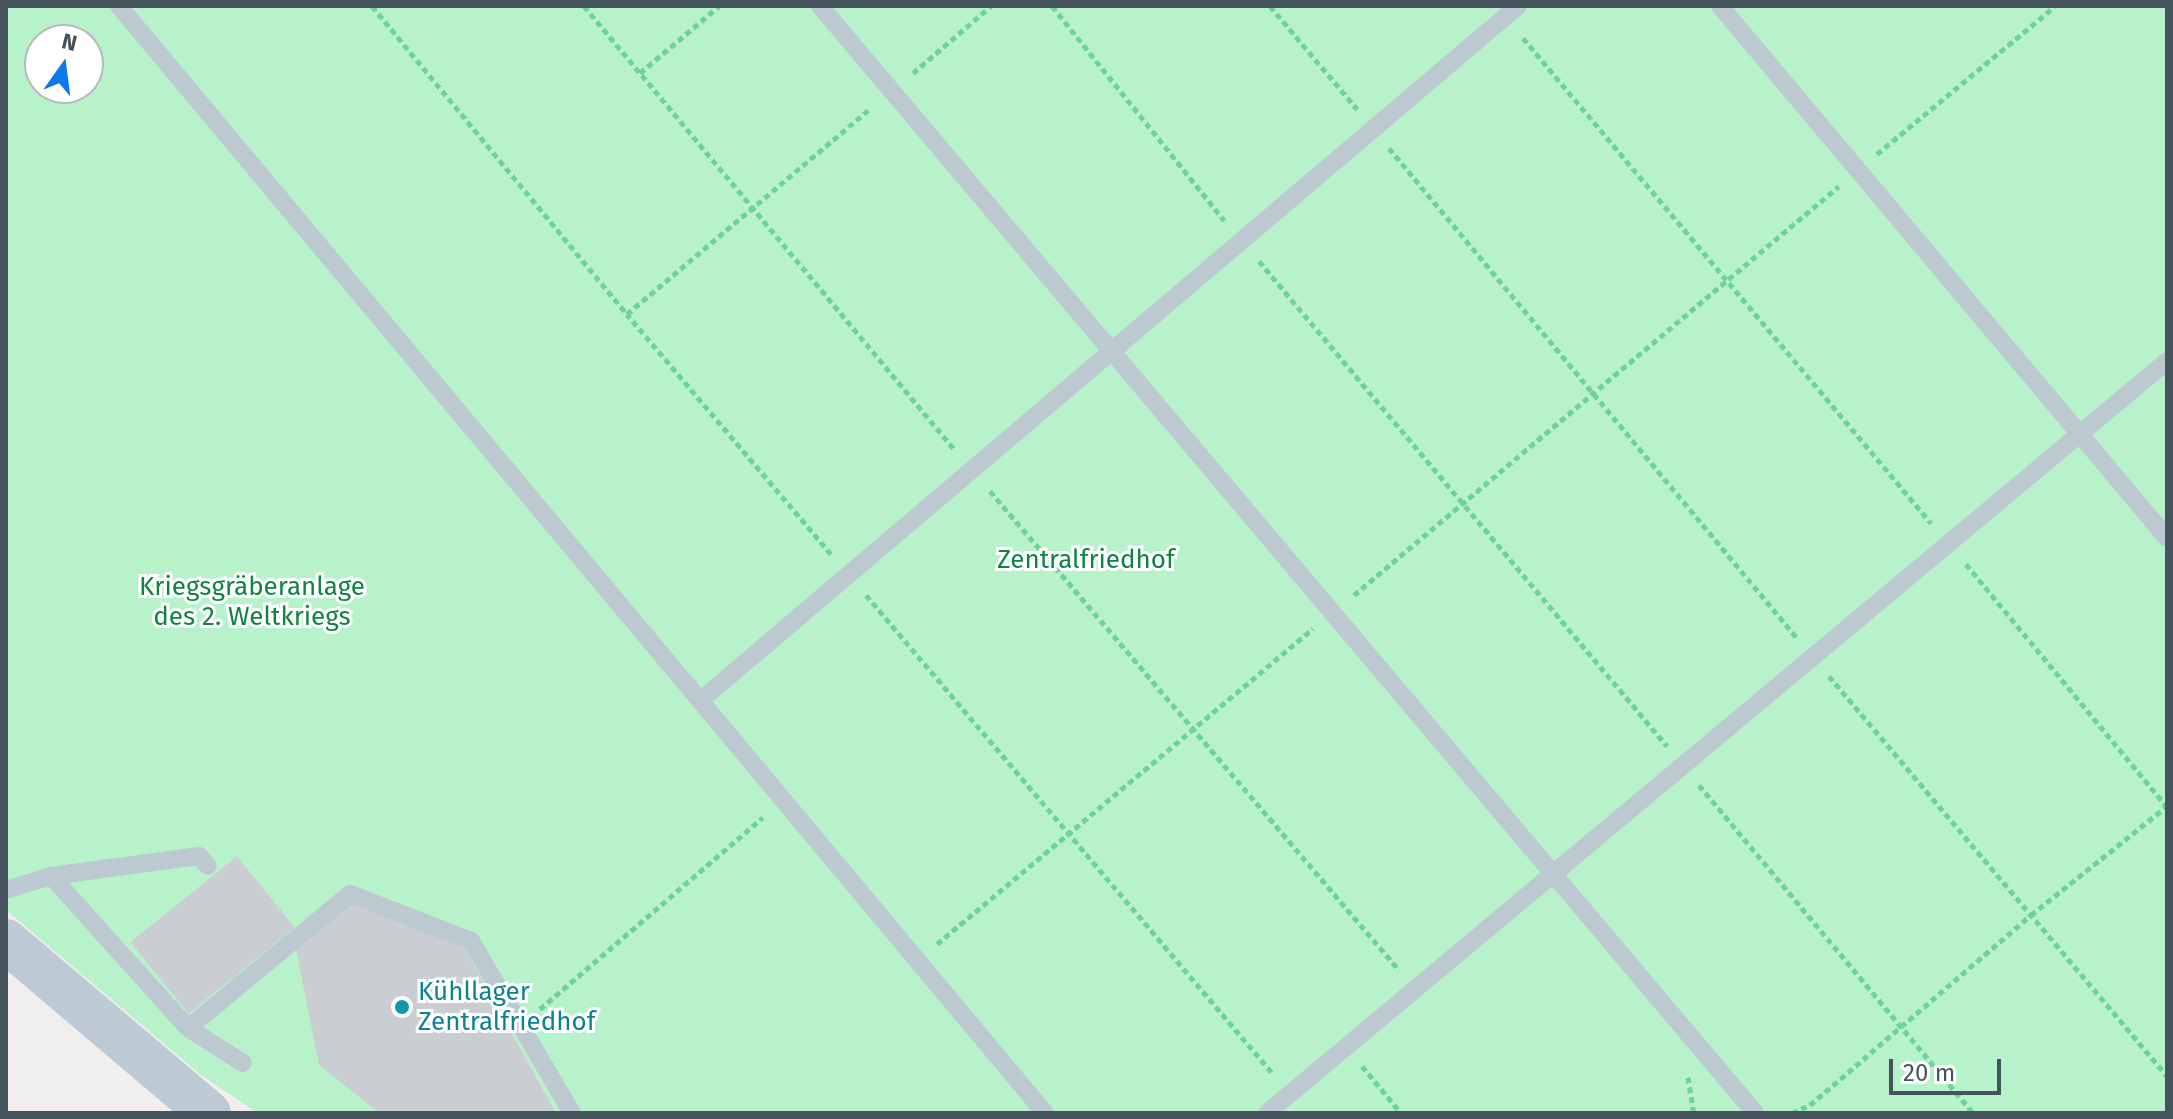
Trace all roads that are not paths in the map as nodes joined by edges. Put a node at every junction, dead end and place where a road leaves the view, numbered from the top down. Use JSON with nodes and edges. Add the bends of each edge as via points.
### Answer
{"nodes":[{"id":1,"x":119,"y":6,"type":"edge"},
{"id":2,"x":820,"y":6,"type":"edge"},
{"id":3,"x":1720,"y":6,"type":"edge"},
{"id":4,"x":1512,"y":12,"type":"edge"},
{"id":5,"x":1112,"y":351,"type":"junction"},
{"id":6,"x":2167,"y":361,"type":"edge"},
{"id":7,"x":2081,"y":434,"type":"junction"},
{"id":8,"x":2167,"y":538,"type":"edge"},
{"id":9,"x":701,"y":700,"type":"junction"},
{"id":10,"x":208,"y":866,"type":"dead end"},
{"id":11,"x":1553,"y":875,"type":"junction"},
{"id":12,"x":51,"y":876,"type":"junction"},
{"id":13,"x":6,"y":890,"type":"edge"},
{"id":14,"x":6,"y":941,"type":"edge"},
{"id":15,"x":188,"y":1028,"type":"junction"},
{"id":16,"x":243,"y":1063,"type":"dead end"},
{"id":17,"x":209,"y":1113,"type":"edge"},
{"id":18,"x":572,"y":1113,"type":"edge"},
{"id":19,"x":1045,"y":1113,"type":"edge"},
{"id":20,"x":1267,"y":1113,"type":"edge"},
{"id":21,"x":1755,"y":1113,"type":"edge"}],
"edges":[{"from":1,"to":9,"type":"lane"},
{"from":2,"to":5,"type":"lane"},
{"from":3,"to":7,"type":"lane"},
{"from":4,"to":5,"type":"lane"},
{"from":5,"to":9,"type":"lane"},
{"from":5,"to":11,"type":"lane"},
{"from":6,"to":7,"type":"lane"},
{"from":7,"to":8,"type":"lane"},
{"from":7,"to":11,"type":"lane"},
{"from":9,"to":19,"type":"lane"},
{"from":10,"to":12,"type":"lane","via":[[199,856]]},
{"from":11,"to":20,"type":"lane"},
{"from":11,"to":21,"type":"lane"},
{"from":12,"to":13,"type":"lane"},
{"from":12,"to":15,"type":"lane"},
{"from":14,"to":17,"type":"street"},
{"from":15,"to":16,"type":"lane"},
{"from":15,"to":18,"type":"lane","via":[[350,894],[471,941]]}]}
